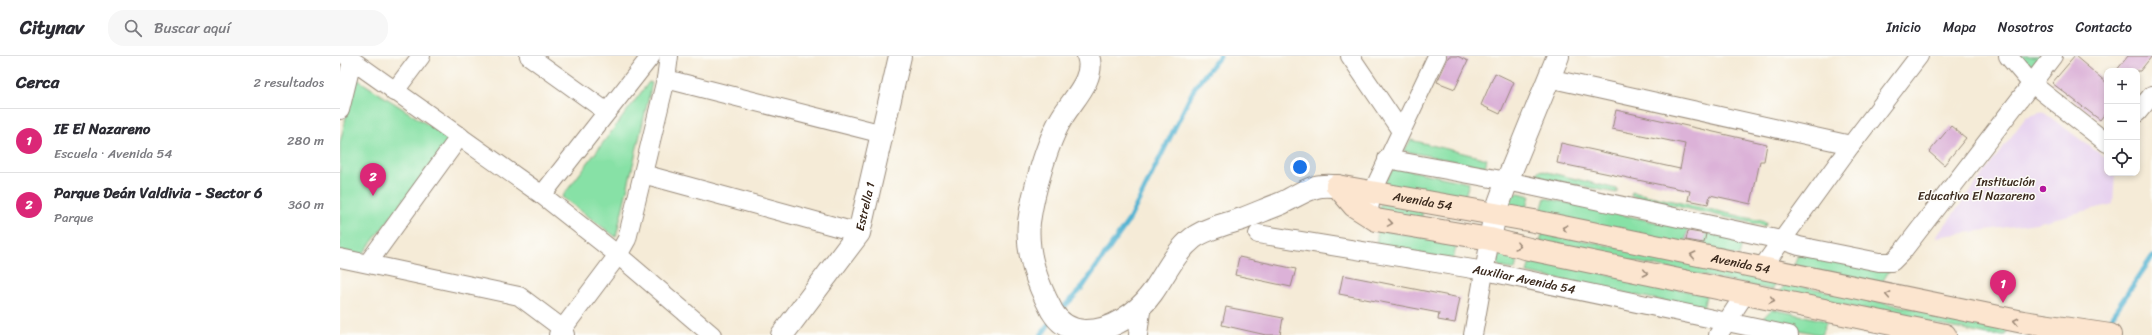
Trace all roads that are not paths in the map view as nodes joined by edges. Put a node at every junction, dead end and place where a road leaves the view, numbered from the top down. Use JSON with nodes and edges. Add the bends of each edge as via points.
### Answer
{"nodes":[{"id":1,"x":421,"y":56,"type":"edge"},
{"id":2,"x":529,"y":56,"type":"edge"},
{"id":3,"x":651,"y":56,"type":"edge"},
{"id":4,"x":669,"y":56,"type":"edge"},
{"id":5,"x":900,"y":56,"type":"edge"},
{"id":6,"x":1088,"y":56,"type":"edge"},
{"id":7,"x":1350,"y":56,"type":"edge"},
{"id":8,"x":1437,"y":56,"type":"edge"},
{"id":9,"x":1558,"y":56,"type":"edge"},
{"id":10,"x":1919,"y":56,"type":"edge"},
{"id":11,"x":2008,"y":56,"type":"edge"},
{"id":12,"x":2053,"y":56,"type":"edge"},
{"id":13,"x":349,"y":58,"type":"edge"},
{"id":14,"x":1548,"y":78,"type":"junction"},
{"id":15,"x":666,"y":79,"type":"junction"},
{"id":16,"x":2031,"y":83,"type":"junction"},
{"id":17,"x":394,"y":92,"type":"junction"},
{"id":18,"x":2152,"y":94,"type":"edge"},
{"id":19,"x":2140,"y":109,"type":"edge"},
{"id":20,"x":340,"y":110,"type":"edge"},
{"id":21,"x":607,"y":112,"type":"junction"},
{"id":22,"x":1401,"y":131,"type":"junction"},
{"id":23,"x":883,"y":134,"type":"junction"},
{"id":24,"x":460,"y":136,"type":"junction"},
{"id":25,"x":2104,"y":141,"type":"edge"},
{"id":26,"x":1851,"y":144,"type":"junction"},
{"id":27,"x":1387,"y":159,"type":"junction"},
{"id":28,"x":643,"y":174,"type":"junction"},
{"id":29,"x":1507,"y":181,"type":"junction"},
{"id":30,"x":1337,"y":186,"type":"junction"},
{"id":31,"x":1372,"y":193,"type":"junction"},
{"id":32,"x":542,"y":195,"type":"junction"},
{"id":33,"x":1495,"y":214,"type":"junction"},
{"id":34,"x":1368,"y":215,"type":"junction"},
{"id":35,"x":859,"y":233,"type":"junction"},
{"id":36,"x":1258,"y":234,"type":"dead end"},
{"id":37,"x":1490,"y":239,"type":"junction"},
{"id":38,"x":1781,"y":240,"type":"junction"},
{"id":39,"x":618,"y":255,"type":"junction"},
{"id":40,"x":340,"y":258,"type":"edge"},
{"id":41,"x":368,"y":263,"type":"junction"},
{"id":42,"x":1761,"y":269,"type":"junction"},
{"id":43,"x":1485,"y":271,"type":"junction"},
{"id":44,"x":1745,"y":294,"type":"junction"},
{"id":45,"x":1142,"y":304,"type":"junction"},
{"id":46,"x":1722,"y":329,"type":"edge"},
{"id":47,"x":562,"y":333,"type":"edge"},
{"id":48,"x":712,"y":335,"type":"edge"},
{"id":49,"x":782,"y":335,"type":"edge"},
{"id":50,"x":1138,"y":335,"type":"edge"},
{"id":51,"x":1473,"y":335,"type":"edge"},
{"id":52,"x":1789,"y":335,"type":"edge"},
{"id":53,"x":1945,"y":335,"type":"edge"},
{"id":54,"x":2110,"y":335,"type":"edge"}],
"edges":[{"from":1,"to":17,"type":"street"},
{"from":2,"to":21,"type":"street"},
{"from":3,"to":21,"type":"street"},
{"from":4,"to":15,"type":"street"},
{"from":5,"to":23,"type":"street","name":"Estrella 1"},
{"from":6,"to":45,"type":"street","via":[[1091,68],[1088,76],[1061,118],[1038,182],[1028,231],[1032,264],[1038,284],[1055,316],[1069,328],[1092,331],[1106,328],[1121,321]]},
{"from":7,"to":22,"type":"street"},
{"from":8,"to":22,"type":"street"},
{"from":9,"to":14,"type":"street"},
{"from":10,"to":26,"type":"street"},
{"from":11,"to":16,"type":"street"},
{"from":12,"to":16,"type":"street"},
{"from":13,"to":17,"type":"street"},
{"from":13,"to":20,"type":"street"},
{"from":14,"to":26,"type":"street"},
{"from":14,"to":29,"type":"street"},
{"from":15,"to":23,"type":"street"},
{"from":15,"to":28,"type":"street"},
{"from":16,"to":25,"type":"street"},
{"from":16,"to":38,"type":"street","via":[[1892,262],[1879,262]]},
{"from":17,"to":24,"type":"street"},
{"from":18,"to":19,"type":"street"},
{"from":21,"to":32,"type":"street"},
{"from":22,"to":27,"type":"street"},
{"from":23,"to":35,"type":"street","name":"Estrella 1"},
{"from":24,"to":32,"type":"street"},
{"from":24,"to":41,"type":"street"},
{"from":26,"to":38,"type":"street"},
{"from":27,"to":29,"type":"street"},
{"from":27,"to":31,"type":"street"},
{"from":28,"to":35,"type":"street"},
{"from":28,"to":39,"type":"street","via":[[627,239]]},
{"from":29,"to":33,"type":"street"},
{"from":29,"to":38,"type":"street"},
{"from":30,"to":31,"type":"main road","name":"Avenida 54"},
{"from":30,"to":34,"type":"main road","via":[[1354,206]]},
{"from":30,"to":45,"type":"street","via":[[1316,187],[1193,238],[1181,250]]},
{"from":31,"to":33,"type":"main road","name":"Avenida 54"},
{"from":31,"to":34,"type":"street"},
{"from":32,"to":39,"type":"street"},
{"from":33,"to":37,"type":"street"},
{"from":42,"to":33,"type":"main road","name":"Avenida 54","one_way":true},
{"from":34,"to":37,"type":"main road","one_way":true,"via":[[1376,220]]},
{"from":35,"to":49,"type":"street","name":"Estrella 1"},
{"from":36,"to":43,"type":"street","name":"Auxiliar Avenida 54"},
{"from":37,"to":43,"type":"street"},
{"from":37,"to":44,"type":"main road","one_way":true},
{"from":38,"to":42,"type":"street"},
{"from":39,"to":47,"type":"street"},
{"from":39,"to":48,"type":"street"},
{"from":40,"to":41,"type":"street"},
{"from":41,"to":47,"type":"street","via":[[519,296]]},
{"from":54,"to":42,"type":"main road","name":"Avenida 54","one_way":true,"via":[[2023,322]]},
{"from":43,"to":46,"type":"street","name":"Auxiliar Avenida 54"},
{"from":43,"to":51,"type":"street"},
{"from":44,"to":46,"type":"street"},
{"from":44,"to":53,"type":"main road","one_way":true},
{"from":45,"to":50,"type":"street"},
{"from":46,"to":52,"type":"street","name":"Auxiliar Avenida 54"}]}
